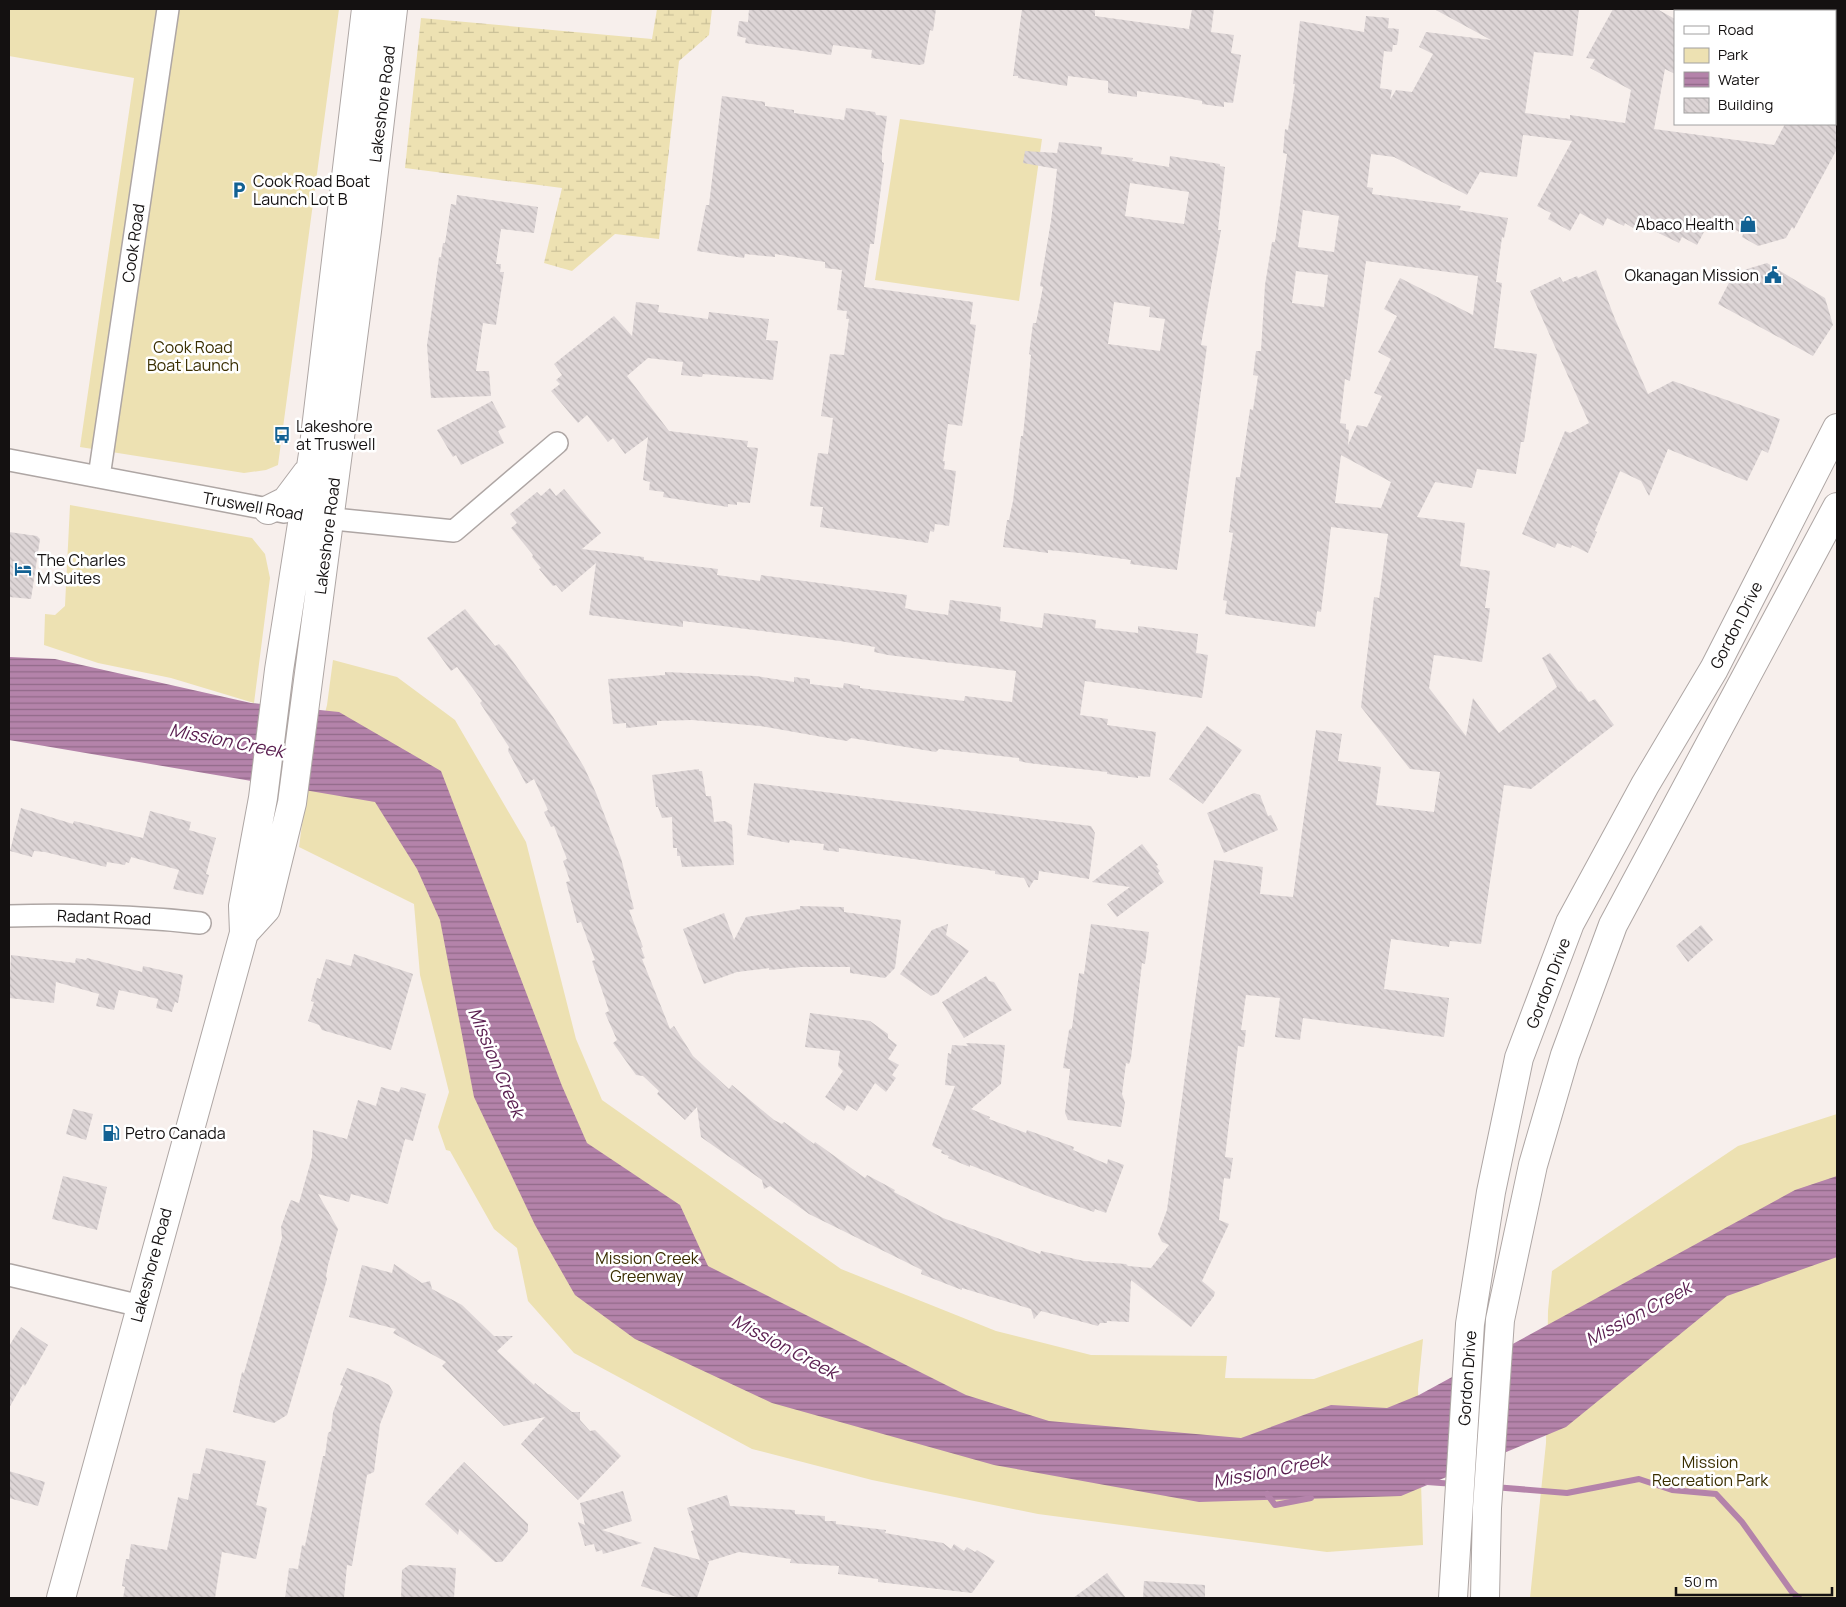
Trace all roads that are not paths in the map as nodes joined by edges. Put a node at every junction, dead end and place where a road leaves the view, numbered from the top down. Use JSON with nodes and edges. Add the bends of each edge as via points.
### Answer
{"nodes":[{"id":1,"x":168,"y":9,"type":"edge"},
{"id":2,"x":366,"y":9,"type":"edge"},
{"id":3,"x":393,"y":9,"type":"edge"},
{"id":4,"x":329,"y":308,"type":"junction"},
{"id":5,"x":356,"y":313,"type":"junction"},
{"id":6,"x":1837,"y":428,"type":"edge"},
{"id":7,"x":557,"y":443,"type":"dead end"},
{"id":8,"x":9,"y":460,"type":"edge"},
{"id":9,"x":311,"y":465,"type":"junction"},
{"id":10,"x":98,"y":477,"type":"junction"},
{"id":11,"x":1837,"y":507,"type":"edge"},
{"id":12,"x":268,"y":510,"type":"junction"},
{"id":13,"x":302,"y":516,"type":"junction"},
{"id":14,"x":329,"y":519,"type":"junction"},
{"id":15,"x":9,"y":916,"type":"edge"},
{"id":16,"x":200,"y":924,"type":"dead end"},
{"id":17,"x":244,"y":933,"type":"junction"},
{"id":18,"x":9,"y":1275,"type":"edge"},
{"id":19,"x":141,"y":1306,"type":"junction"},
{"id":20,"x":61,"y":1598,"type":"edge"},
{"id":21,"x":1453,"y":1598,"type":"edge"},
{"id":22,"x":1485,"y":1598,"type":"edge"}],
"edges":[{"from":1,"to":10,"type":"street","name":"Cook Road"},
{"from":2,"to":4,"type":"main road","name":"Lakeshore Road"},
{"from":3,"to":5,"type":"main road","name":"Lakeshore Road"},
{"from":4,"to":5,"type":"main road"},
{"from":4,"to":9,"type":"main road","name":"Lakeshore Road"},
{"from":5,"to":14,"type":"main road","name":"Lakeshore Road"},
{"from":6,"to":21,"type":"main road","name":"Gordon Drive","via":[[1714,669],[1645,785],[1570,923],[1519,1058],[1491,1192],[1470,1324]]},
{"from":7,"to":14,"type":"street","name":"Truswell Road","via":[[454,531]]},
{"from":8,"to":10,"type":"street","name":"Truswell Road"},
{"from":9,"to":12,"type":"main road","via":[[302,483],[286,501]]},
{"from":9,"to":13,"type":"main road","name":"Lakeshore Road"},
{"from":10,"to":12,"type":"street","name":"Truswell Road"},
{"from":11,"to":22,"type":"main road","name":"Gordon Drive","via":[[1613,925],[1565,1056],[1533,1165],[1500,1320],[1487,1508]]},
{"from":12,"to":13,"type":"street","name":"Truswell Road"},
{"from":13,"to":14,"type":"street","name":"Truswell Road"},
{"from":13,"to":17,"type":"main road","name":"Lakeshore Road","via":[[263,798],[242,906]]},
{"from":14,"to":17,"type":"main road","name":"Lakeshore Road","via":[[292,803],[266,909]]},
{"from":15,"to":16,"type":"street","name":"Radant Road","via":[[73,914]]},
{"from":17,"to":19,"type":"main road","name":"Lakeshore Road"},
{"from":18,"to":19,"type":"street"},
{"from":19,"to":20,"type":"main road","name":"Lakeshore Road"}]}
